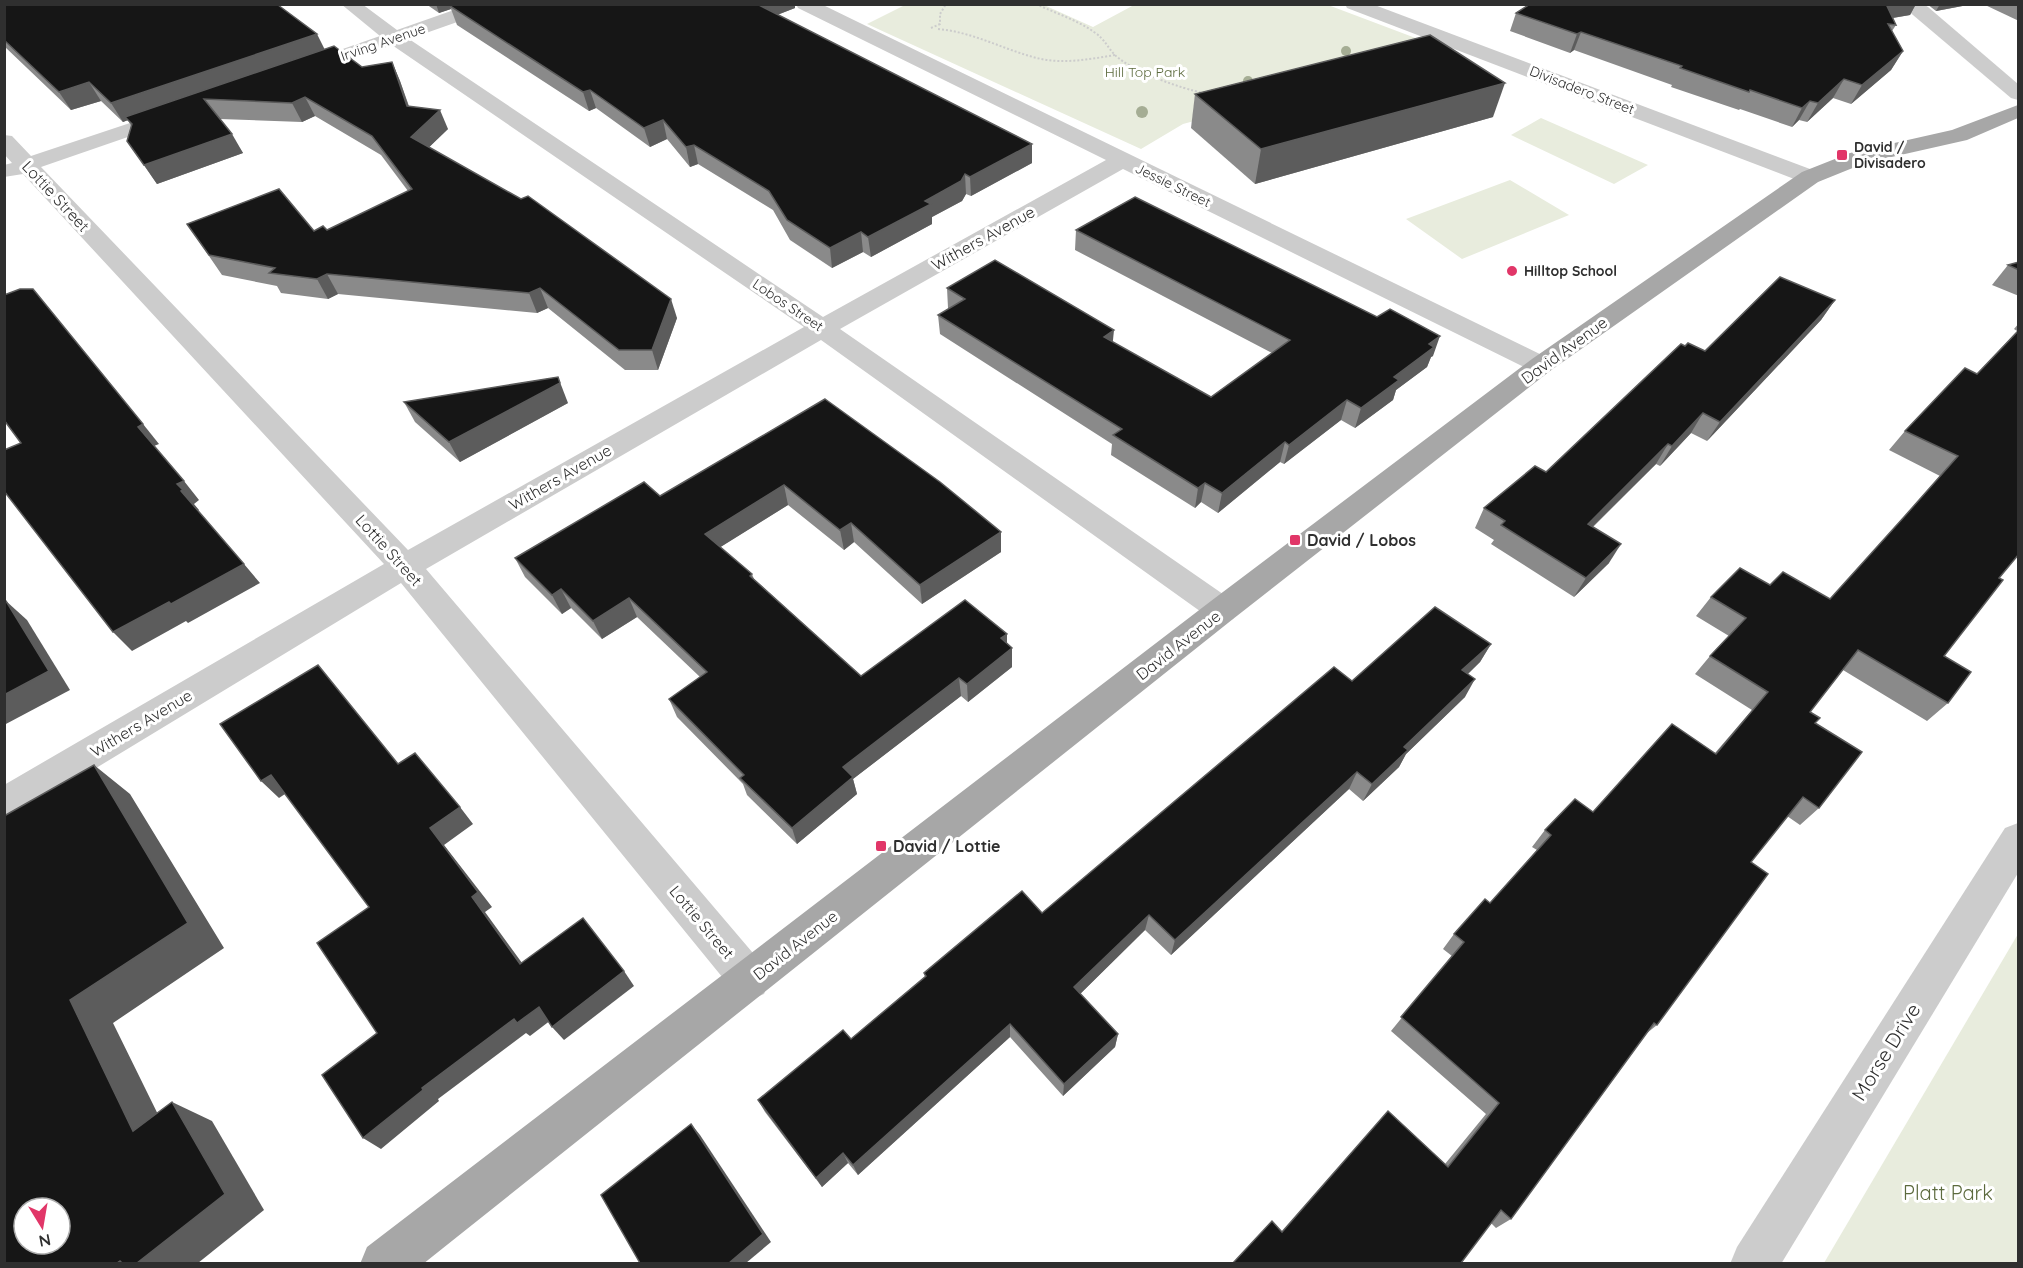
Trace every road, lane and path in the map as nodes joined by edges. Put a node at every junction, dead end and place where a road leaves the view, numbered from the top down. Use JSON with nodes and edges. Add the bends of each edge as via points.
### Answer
{"nodes":[{"id":1,"x":350,"y":4,"type":"edge"},
{"id":2,"x":490,"y":4,"type":"edge"},
{"id":3,"x":805,"y":4,"type":"edge"},
{"id":4,"x":946,"y":4,"type":"edge"},
{"id":5,"x":1036,"y":4,"type":"edge"},
{"id":6,"x":1354,"y":4,"type":"edge"},
{"id":7,"x":1909,"y":4,"type":"edge"},
{"id":8,"x":395,"y":38,"type":"junction"},
{"id":9,"x":1115,"y":55,"type":"junction"},
{"id":10,"x":283,"y":76,"type":"edge"},
{"id":11,"x":1214,"y":93,"type":"edge"},
{"id":12,"x":2019,"y":94,"type":"edge"},
{"id":13,"x":194,"y":107,"type":"edge"},
{"id":14,"x":2019,"y":111,"type":"edge"},
{"id":15,"x":4,"y":141,"type":"edge"},
{"id":16,"x":1122,"y":160,"type":"junction"},
{"id":17,"x":15,"y":169,"type":"edge"},
{"id":18,"x":1810,"y":177,"type":"junction"},
{"id":19,"x":822,"y":328,"type":"junction"},
{"id":20,"x":1541,"y":366,"type":"junction"},
{"id":21,"x":405,"y":566,"type":"junction"},
{"id":22,"x":1222,"y":610,"type":"junction"},
{"id":23,"x":4,"y":804,"type":"edge"},
{"id":24,"x":2019,"y":840,"type":"edge"},
{"id":25,"x":750,"y":980,"type":"junction"},
{"id":26,"x":384,"y":1263,"type":"edge"},
{"id":27,"x":1754,"y":1263,"type":"edge"}],
"edges":[{"from":1,"to":8,"type":"street","name":"Lobos Street"},
{"from":2,"to":8,"type":"street","name":"Irving Avenue"},
{"from":3,"to":16,"type":"street","name":"Jessie Street"},
{"from":4,"to":9,"type":"path","via":[[938,18],[940,24],[928,29],[945,29],[1042,60],[1074,61]]},
{"from":5,"to":9,"type":"path","via":[[1095,32]]},
{"from":6,"to":18,"type":"street","name":"Divisadero Street"},
{"from":7,"to":12,"type":"street"},
{"from":8,"to":10,"type":"street","name":"Irving Avenue"},
{"from":8,"to":19,"type":"street","name":"Lobos Street"},
{"from":9,"to":11,"type":"path","via":[[1184,89]]},
{"from":13,"to":17,"type":"street"},
{"from":14,"to":18,"type":"main road","name":"David Avenue","via":[[1959,135],[1858,158]]},
{"from":15,"to":17,"type":"street","name":"Lottie Street"},
{"from":16,"to":19,"type":"street","name":"Withers Avenue"},
{"from":16,"to":20,"type":"street","name":"Jessie Street"},
{"from":17,"to":21,"type":"street","name":"Lottie Street"},
{"from":18,"to":20,"type":"main road","name":"David Avenue"},
{"from":19,"to":21,"type":"street","name":"Withers Avenue"},
{"from":19,"to":22,"type":"street","name":"Lobos Street"},
{"from":20,"to":22,"type":"main road","name":"David Avenue"},
{"from":21,"to":23,"type":"street","name":"Withers Avenue"},
{"from":21,"to":25,"type":"street","name":"Lottie Street"},
{"from":22,"to":25,"type":"main road","name":"David Avenue"},
{"from":24,"to":27,"type":"street","name":"Morse Drive"},
{"from":25,"to":26,"type":"main road","name":"David Avenue"}]}
